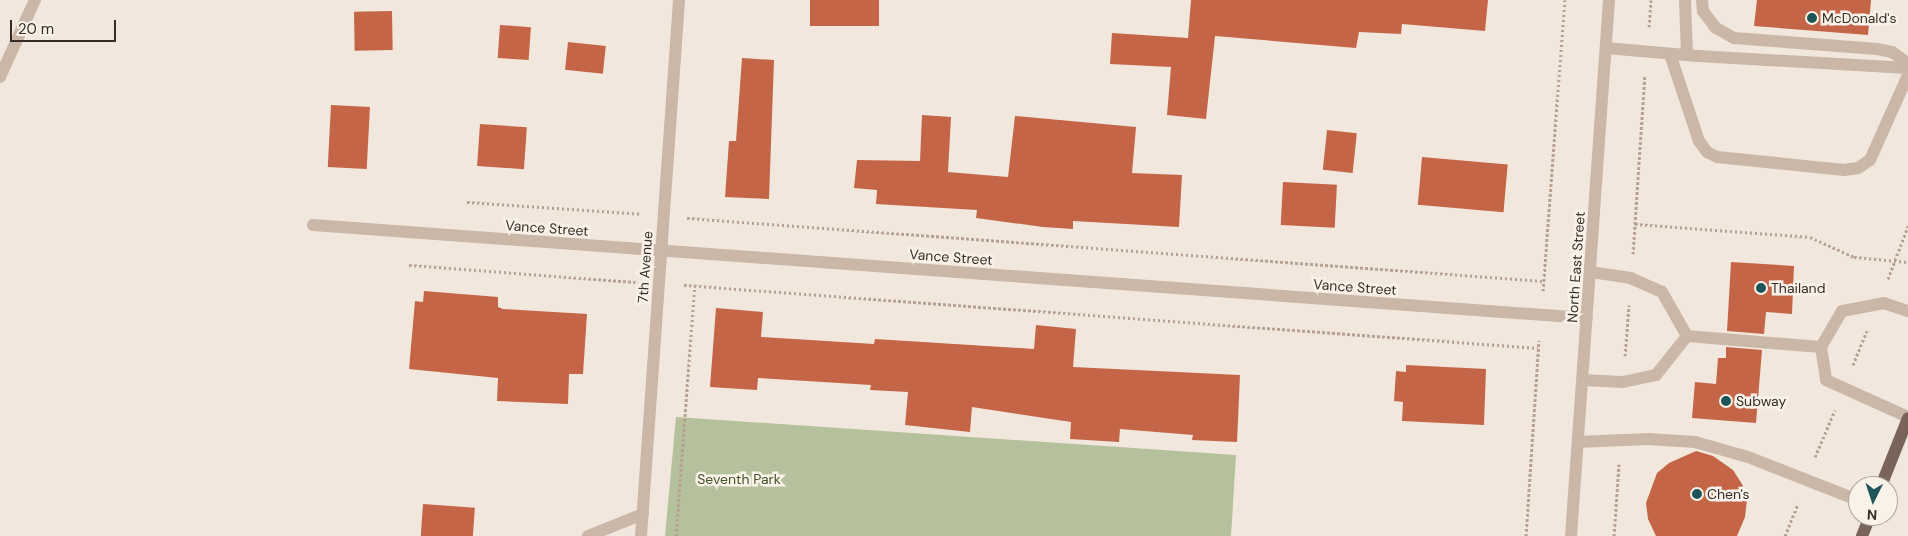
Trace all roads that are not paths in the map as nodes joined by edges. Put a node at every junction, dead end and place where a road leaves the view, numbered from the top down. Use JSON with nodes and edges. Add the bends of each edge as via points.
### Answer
{"nodes":[{"id":1,"x":35,"y":0,"type":"edge"},
{"id":2,"x":680,"y":0,"type":"edge"},
{"id":3,"x":1609,"y":0,"type":"edge"},
{"id":4,"x":1685,"y":0,"type":"edge"},
{"id":5,"x":1702,"y":0,"type":"edge"},
{"id":6,"x":1606,"y":48,"type":"junction"},
{"id":7,"x":1670,"y":54,"type":"junction"},
{"id":8,"x":1687,"y":55,"type":"junction"},
{"id":9,"x":1908,"y":64,"type":"edge"},
{"id":10,"x":1908,"y":68,"type":"edge"},
{"id":11,"x":1908,"y":75,"type":"edge"},
{"id":12,"x":0,"y":77,"type":"edge"},
{"id":13,"x":313,"y":225,"type":"dead end"},
{"id":14,"x":662,"y":251,"type":"junction"},
{"id":15,"x":1591,"y":272,"type":"junction"},
{"id":16,"x":1908,"y":311,"type":"edge"},
{"id":17,"x":1587,"y":318,"type":"junction"},
{"id":18,"x":1687,"y":336,"type":"junction"},
{"id":19,"x":1821,"y":347,"type":"junction"},
{"id":20,"x":1583,"y":380,"type":"junction"},
{"id":21,"x":1908,"y":417,"type":"edge"},
{"id":22,"x":1578,"y":442,"type":"junction"},
{"id":23,"x":1885,"y":476,"type":"edge"},
{"id":24,"x":1848,"y":496,"type":"edge"},
{"id":25,"x":643,"y":514,"type":"junction"},
{"id":26,"x":588,"y":536,"type":"edge"},
{"id":27,"x":641,"y":536,"type":"edge"},
{"id":28,"x":1571,"y":536,"type":"edge"}],
"edges":[{"from":1,"to":12,"type":"street"},
{"from":2,"to":14,"type":"street","name":"7th Avenue"},
{"from":3,"to":6,"type":"street","name":"North East Street"},
{"from":4,"to":8,"type":"street"},
{"from":5,"to":9,"type":"street","via":[[1703,11],[1716,28],[1734,38],[1877,49],[1892,52]]},
{"from":6,"to":7,"type":"street"},
{"from":6,"to":15,"type":"street","name":"North East Street"},
{"from":7,"to":8,"type":"street"},
{"from":7,"to":11,"type":"street","via":[[1692,123],[1707,152],[1717,157],[1844,170],[1858,168],[1870,160]]},
{"from":8,"to":10,"type":"street"},
{"from":13,"to":14,"type":"street","name":"Vance Street"},
{"from":14,"to":17,"type":"street","name":"Vance Street"},
{"from":14,"to":25,"type":"street","name":"7th Avenue"},
{"from":15,"to":17,"type":"street","name":"North East Street"},
{"from":15,"to":18,"type":"street","via":[[1631,278],[1662,292]]},
{"from":16,"to":19,"type":"street","via":[[1884,303],[1842,311]]},
{"from":17,"to":20,"type":"street","name":"North East Street"},
{"from":18,"to":19,"type":"street"},
{"from":18,"to":20,"type":"street","via":[[1656,375],[1623,382]]},
{"from":19,"to":21,"type":"street","via":[[1826,380]]},
{"from":20,"to":22,"type":"street","name":"North East Street"},
{"from":21,"to":23,"type":"main road"},
{"from":22,"to":24,"type":"street","via":[[1648,439],[1695,442],[1748,457]]},
{"from":22,"to":28,"type":"street","name":"North East Street"},
{"from":25,"to":26,"type":"street"},
{"from":25,"to":27,"type":"street","name":"7th Avenue"}]}
